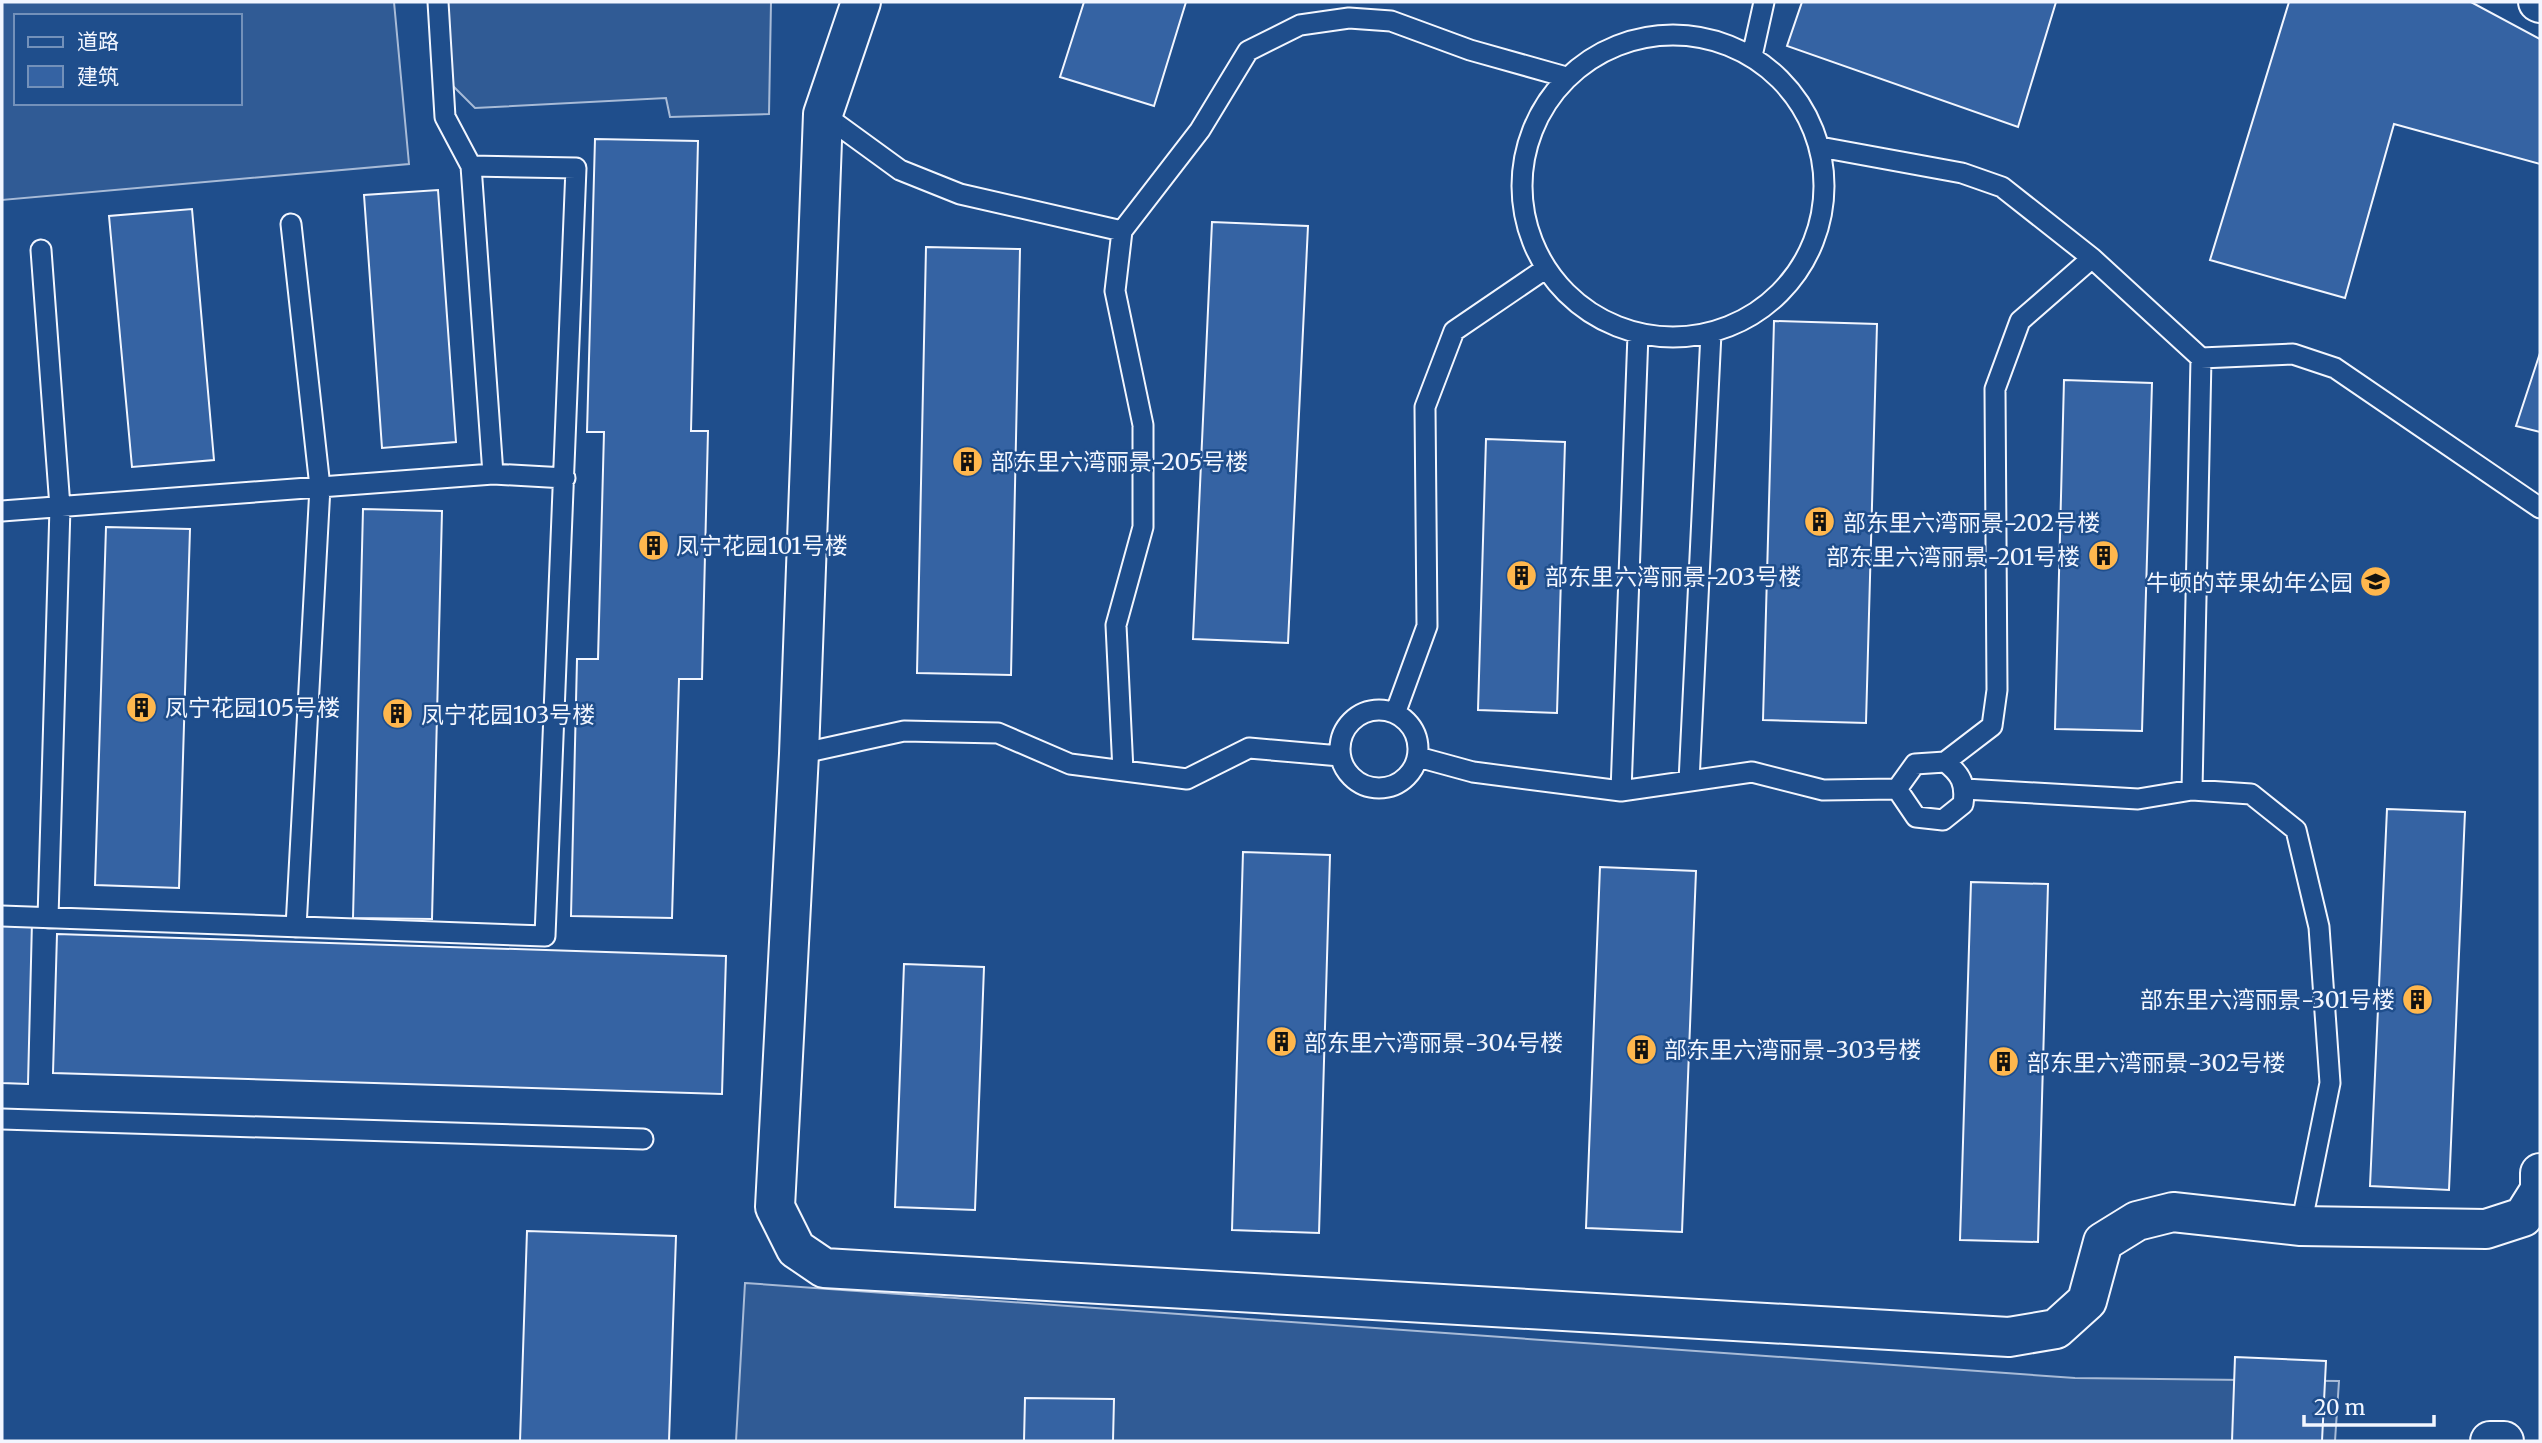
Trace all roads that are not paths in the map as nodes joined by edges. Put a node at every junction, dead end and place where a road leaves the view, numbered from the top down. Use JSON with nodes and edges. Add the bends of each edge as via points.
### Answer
{"nodes":[{"id":1,"x":438,"y":2,"type":"edge"},
{"id":2,"x":861,"y":2,"type":"edge"},
{"id":3,"x":1764,"y":2,"type":"edge"},
{"id":4,"x":1752,"y":56,"type":"junction"},
{"id":5,"x":1566,"y":77,"type":"junction"},
{"id":6,"x":823,"y":114,"type":"junction"},
{"id":7,"x":1820,"y":147,"type":"junction"},
{"id":8,"x":471,"y":166,"type":"junction"},
{"id":9,"x":291,"y":224,"type":"dead end"},
{"id":10,"x":1122,"y":231,"type":"junction"},
{"id":11,"x":41,"y":250,"type":"dead end"},
{"id":12,"x":2092,"y":258,"type":"junction"},
{"id":13,"x":1545,"y":269,"type":"junction"},
{"id":14,"x":1711,"y":333,"type":"junction"},
{"id":15,"x":1638,"y":334,"type":"junction"},
{"id":16,"x":2201,"y":358,"type":"junction"},
{"id":17,"x":493,"y":474,"type":"junction"},
{"id":18,"x":565,"y":478,"type":"junction"},
{"id":19,"x":320,"y":487,"type":"junction"},
{"id":20,"x":61,"y":507,"type":"junction"},
{"id":21,"x":2540,"y":508,"type":"edge"},
{"id":22,"x":2,"y":511,"type":"edge"},
{"id":23,"x":1396,"y":712,"type":"junction"},
{"id":24,"x":799,"y":754,"type":"junction"},
{"id":25,"x":1340,"y":756,"type":"junction"},
{"id":26,"x":1418,"y":757,"type":"junction"},
{"id":27,"x":1945,"y":762,"type":"junction"},
{"id":28,"x":1123,"y":771,"type":"junction"},
{"id":29,"x":1689,"y":781,"type":"junction"},
{"id":30,"x":1897,"y":789,"type":"junction"},
{"id":31,"x":1965,"y":789,"type":"junction"},
{"id":32,"x":2192,"y":790,"type":"junction"},
{"id":33,"x":1621,"y":791,"type":"junction"},
{"id":34,"x":2,"y":916,"type":"edge"},
{"id":35,"x":48,"y":918,"type":"junction"},
{"id":36,"x":296,"y":927,"type":"junction"},
{"id":37,"x":2,"y":1119,"type":"edge"},
{"id":38,"x":643,"y":1139,"type":"dead end"},
{"id":39,"x":2540,"y":1173,"type":"edge"},
{"id":40,"x":2301,"y":1226,"type":"junction"},
{"id":41,"x":2490,"y":1441,"type":"edge"},
{"id":42,"x":2504,"y":1441,"type":"edge"}],
"edges":[{"from":1,"to":8,"type":"lane","via":[[445,117]]},
{"from":2,"to":6,"type":"street"},
{"from":3,"to":4,"type":"lane"},
{"from":4,"to":5,"type":"lane","via":[[1706,36],[1656,34],[1607,48]]},
{"from":4,"to":7,"type":"lane","via":[[1783,80],[1806,111]]},
{"from":5,"to":10,"type":"lane","via":[[1470,50],[1391,21],[1349,18],[1300,25],[1248,51],[1200,130]]},
{"from":5,"to":13,"type":"lane","via":[[1541,110],[1525,149],[1521,190],[1527,232]]},
{"from":6,"to":10,"type":"lane","via":[[900,170],[960,194]]},
{"from":6,"to":24,"type":"street"},
{"from":7,"to":12,"type":"lane","via":[[1962,173],[2002,187]]},
{"from":7,"to":14,"type":"lane","via":[[1825,195],[1815,242],[1790,282],[1755,314]]},
{"from":8,"to":17,"type":"lane"},
{"from":8,"to":18,"type":"lane","via":[[576,168]]},
{"from":9,"to":19,"type":"lane"},
{"from":10,"to":28,"type":"lane","via":[[1115,292],[1143,425],[1143,527],[1116,625]]},
{"from":11,"to":20,"type":"lane"},
{"from":12,"to":16,"type":"lane"},
{"from":12,"to":27,"type":"lane","via":[[2020,321],[1995,389],[1997,690],[1992,726]]},
{"from":13,"to":15,"type":"lane","via":[[1570,299],[1602,321]]},
{"from":13,"to":23,"type":"lane","via":[[1454,331],[1425,407],[1427,626]]},
{"from":14,"to":15,"type":"lane","via":[[1674,338]]},
{"from":14,"to":29,"type":"lane"},
{"from":15,"to":33,"type":"lane"},
{"from":16,"to":21,"type":"lane","via":[[2294,354],[2335,369]]},
{"from":16,"to":32,"type":"lane"},
{"from":17,"to":18,"type":"lane"},
{"from":17,"to":19,"type":"lane"},
{"from":18,"to":36,"type":"lane","via":[[545,936]]},
{"from":19,"to":20,"type":"lane"},
{"from":19,"to":36,"type":"lane"},
{"from":20,"to":22,"type":"lane"},
{"from":20,"to":35,"type":"lane"},
{"from":23,"to":25,"type":"lane","via":[[1370,709],[1348,723]]},
{"from":23,"to":26,"type":"lane","via":[[1415,729]]},
{"from":24,"to":28,"type":"lane","via":[[904,731],[998,733],[1070,764]]},
{"from":24,"to":40,"type":"street","via":[[775,1207],[796,1250],[824,1268],[2009,1337],[2056,1329],[2087,1301],[2103,1242],[2137,1221],[2173,1212]]},
{"from":25,"to":26,"type":"lane","via":[[1356,782],[1382,789],[1406,779]]},
{"from":25,"to":28,"type":"lane","via":[[1249,748],[1187,779]]},
{"from":26,"to":33,"type":"lane","via":[[1473,772]]},
{"from":27,"to":30,"type":"lane","via":[[1915,764]]},
{"from":27,"to":31,"type":"lane","via":[[1959,772]]},
{"from":29,"to":30,"type":"lane","via":[[1752,772],[1823,790]]},
{"from":29,"to":33,"type":"lane"},
{"from":30,"to":31,"type":"lane","via":[[1916,817],[1943,820],[1962,804]]},
{"from":31,"to":32,"type":"lane","via":[[2138,799]]},
{"from":32,"to":40,"type":"lane","via":[[2251,793],[2296,830],[2319,927],[2330,1083]]},
{"from":34,"to":35,"type":"lane"},
{"from":35,"to":36,"type":"lane"},
{"from":37,"to":38,"type":"lane"},
{"from":39,"to":40,"type":"street","via":[[2540,1191],[2523,1217],[2486,1229]]},
{"from":41,"to":42,"type":"street"}]}
